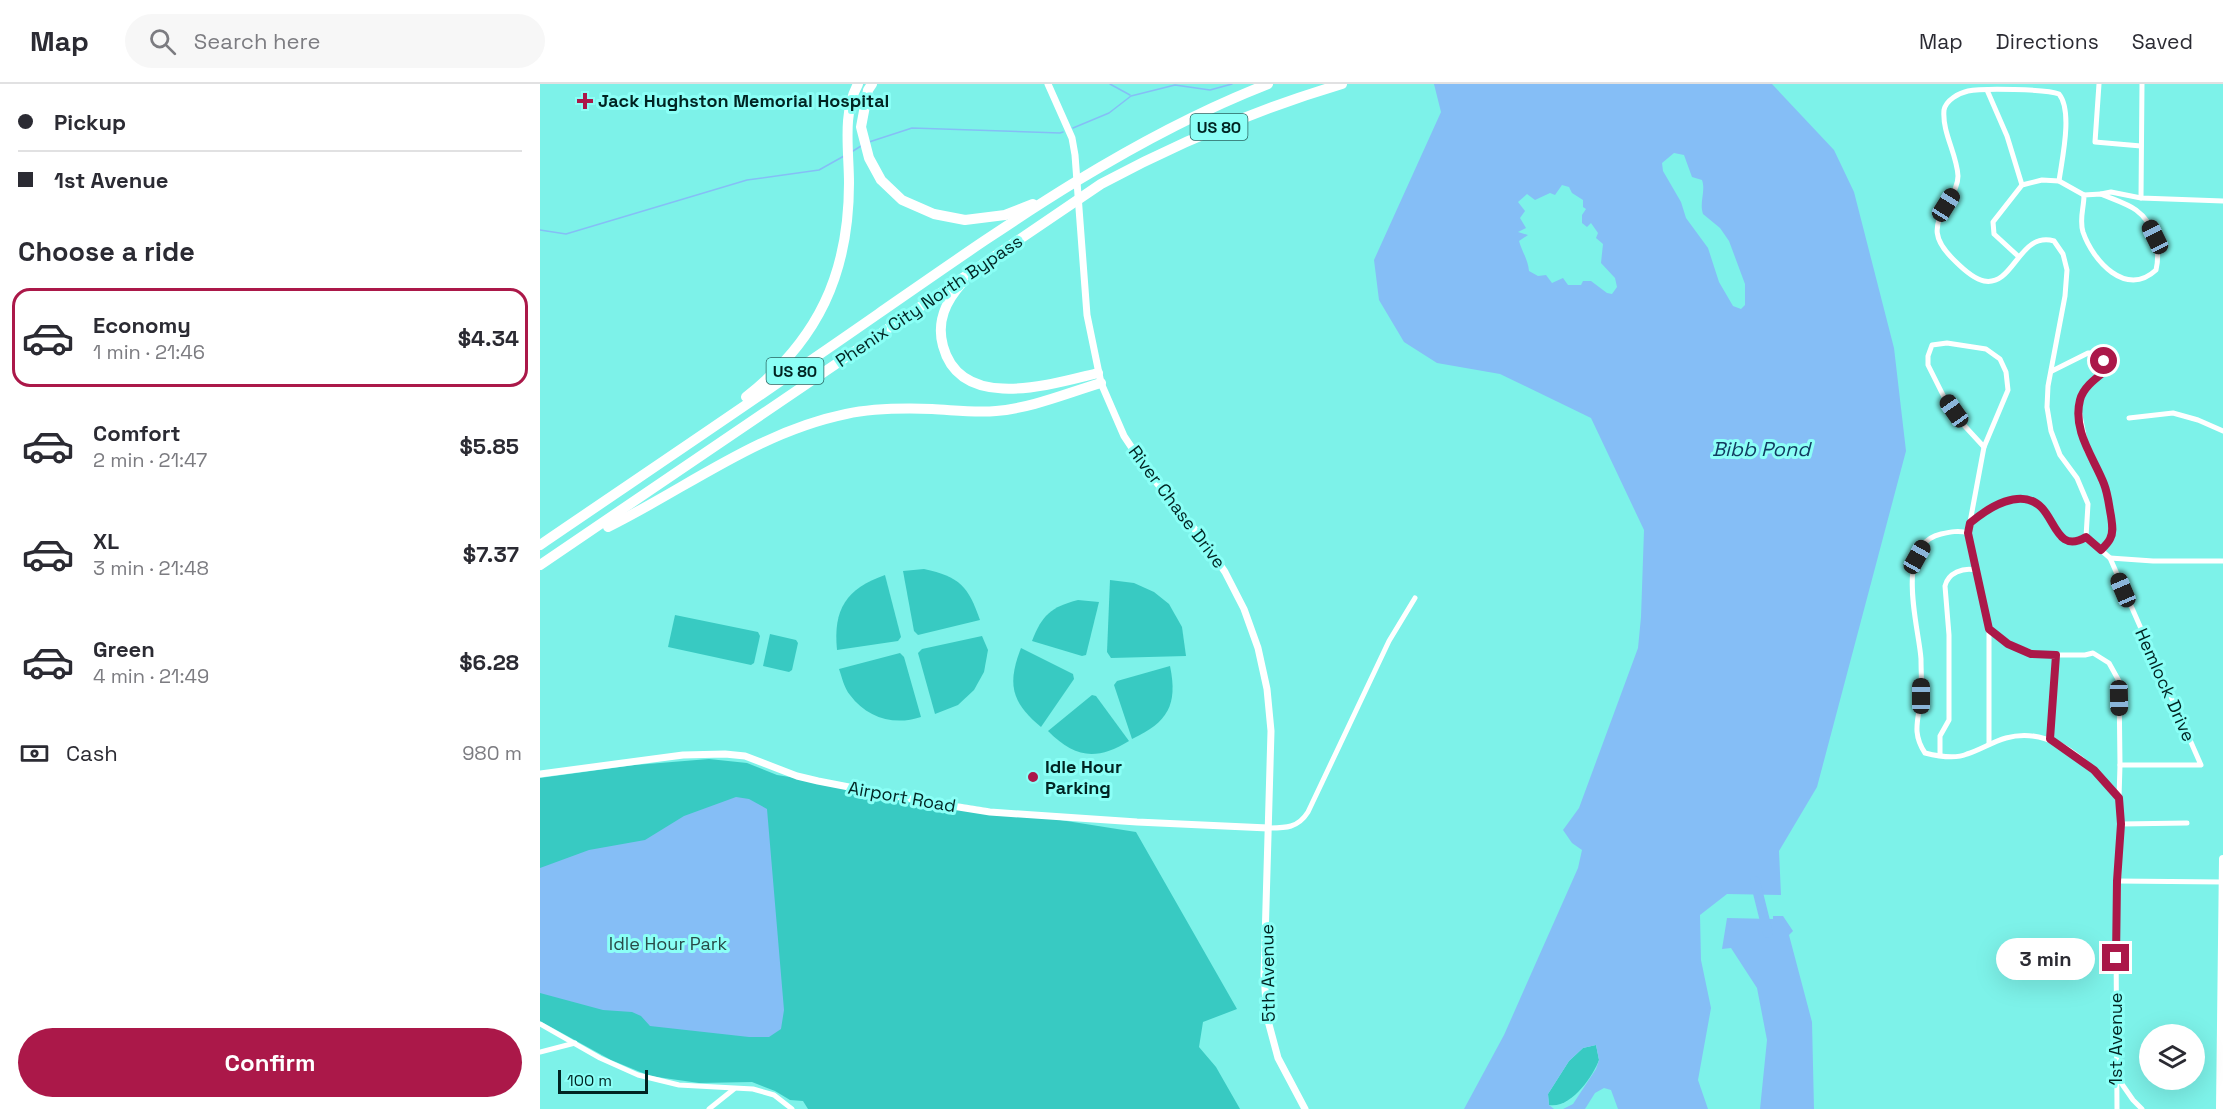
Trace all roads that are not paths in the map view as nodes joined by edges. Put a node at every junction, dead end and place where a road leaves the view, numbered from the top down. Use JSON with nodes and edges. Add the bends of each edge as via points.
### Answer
{"nodes":[{"id":1,"x":858,"y":84,"type":"edge"},
{"id":2,"x":872,"y":84,"type":"edge"},
{"id":3,"x":1048,"y":84,"type":"edge"},
{"id":4,"x":1268,"y":84,"type":"edge"},
{"id":5,"x":1342,"y":84,"type":"edge"},
{"id":6,"x":2099,"y":84,"type":"edge"},
{"id":7,"x":2142,"y":84,"type":"edge"},
{"id":8,"x":1987,"y":90,"type":"junction"},
{"id":9,"x":2141,"y":146,"type":"junction"},
{"id":10,"x":2060,"y":181,"type":"junction"},
{"id":11,"x":2022,"y":185,"type":"junction"},
{"id":12,"x":2102,"y":194,"type":"junction"},
{"id":13,"x":2084,"y":195,"type":"junction"},
{"id":14,"x":1050,"y":198,"type":"junction"},
{"id":15,"x":2141,"y":198,"type":"junction"},
{"id":16,"x":2223,"y":201,"type":"edge"},
{"id":17,"x":2018,"y":256,"type":"junction"},
{"id":18,"x":972,"y":272,"type":"junction"},
{"id":19,"x":2052,"y":371,"type":"junction"},
{"id":20,"x":1100,"y":378,"type":"junction"},
{"id":21,"x":2129,"y":417,"type":"dead end"},
{"id":22,"x":2223,"y":431,"type":"edge"},
{"id":23,"x":687,"y":445,"type":"junction"},
{"id":24,"x":1984,"y":447,"type":"junction"},
{"id":25,"x":1970,"y":523,"type":"junction"},
{"id":26,"x":1968,"y":533,"type":"junction"},
{"id":27,"x":2086,"y":537,"type":"junction"},
{"id":28,"x":580,"y":539,"type":"junction"},
{"id":29,"x":540,"y":545,"type":"edge"},
{"id":30,"x":2101,"y":550,"type":"junction"},
{"id":31,"x":2110,"y":558,"type":"junction"},
{"id":32,"x":2223,"y":561,"type":"edge"},
{"id":33,"x":540,"y":565,"type":"edge"},
{"id":34,"x":1976,"y":570,"type":"junction"},
{"id":35,"x":1415,"y":598,"type":"dead end"},
{"id":36,"x":1989,"y":629,"type":"junction"},
{"id":37,"x":2056,"y":655,"type":"junction"},
{"id":38,"x":2050,"y":739,"type":"junction"},
{"id":39,"x":1989,"y":744,"type":"junction"},
{"id":40,"x":1940,"y":755,"type":"junction"},
{"id":41,"x":2120,"y":765,"type":"junction"},
{"id":42,"x":540,"y":774,"type":"edge"},
{"id":43,"x":2119,"y":798,"type":"junction"},
{"id":44,"x":2187,"y":823,"type":"dead end"},
{"id":45,"x":2121,"y":824,"type":"junction"},
{"id":46,"x":1268,"y":828,"type":"junction"},
{"id":47,"x":2223,"y":859,"type":"edge"},
{"id":48,"x":2117,"y":881,"type":"junction"},
{"id":49,"x":2223,"y":882,"type":"edge"},
{"id":50,"x":540,"y":1024,"type":"edge"},
{"id":51,"x":575,"y":1043,"type":"junction"},
{"id":52,"x":540,"y":1052,"type":"edge"},
{"id":53,"x":2116,"y":1076,"type":"junction"},
{"id":54,"x":734,"y":1089,"type":"junction"},
{"id":55,"x":709,"y":1109,"type":"edge"},
{"id":56,"x":792,"y":1109,"type":"edge"},
{"id":57,"x":1305,"y":1109,"type":"edge"},
{"id":58,"x":2117,"y":1109,"type":"edge"},
{"id":59,"x":2142,"y":1109,"type":"edge"},
{"id":60,"x":2220,"y":1109,"type":"edge"}],
"edges":[{"from":1,"to":23,"type":"highway","via":[[849,117],[848,223],[839,270],[828,296],[807,335],[776,372]]},
{"from":2,"to":14,"type":"highway","via":[[861,127],[868,158],[881,180],[902,200],[934,214],[965,220],[1005,214]]},
{"from":3,"to":20,"type":"street","name":"River Chase Drive","via":[[1072,138],[1087,315]]},
{"from":4,"to":14,"type":"highway","name":"Phenix City North Bypass","number":"US 80","via":[[1176,124]]},
{"from":5,"to":18,"type":"highway","name":"Phenix City North Bypass","number":"US 80","via":[[1201,134],[1101,184]]},
{"from":6,"to":9,"type":"street","via":[[2095,142]]},
{"from":7,"to":9,"type":"street"},
{"from":8,"to":10,"type":"street","via":[[2053,92],[2064,100]]},
{"from":8,"to":11,"type":"street"},
{"from":8,"to":17,"type":"street","via":[[1968,91],[1952,98],[1944,107],[1958,178],[1935,232],[1946,252],[1984,281],[2000,279]]},
{"from":9,"to":15,"type":"street"},
{"from":10,"to":11,"type":"street"},
{"from":10,"to":13,"type":"street"},
{"from":11,"to":17,"type":"street","via":[[1993,222],[1994,234]]},
{"from":12,"to":13,"type":"street"},
{"from":12,"to":13,"type":"street","via":[[2136,210],[2147,221],[2158,250],[2156,270],[2150,276],[2133,280],[2104,267],[2083,231]]},
{"from":12,"to":15,"type":"street"},
{"from":14,"to":23,"type":"highway","name":"Phenix City North Bypass","number":"US 80"},
{"from":15,"to":16,"type":"street"},
{"from":17,"to":19,"type":"street","via":[[2039,240],[2048,239],[2054,241],[2064,258],[2065,296]]},
{"from":18,"to":20,"type":"highway","via":[[947,302],[940,327],[946,355],[961,374],[983,385],[1016,389]]},
{"from":18,"to":28,"type":"highway","name":"Phenix City North Bypass","number":"US 80"},
{"from":19,"to":27,"type":"street","via":[[2047,407],[2051,431],[2088,504]]},
{"from":19,"to":30,"type":"street","via":[[2088,353],[2095,353],[2104,361],[2104,372],[2084,391],[2079,410],[2087,451],[2104,484],[2113,526],[2111,538]]},
{"from":20,"to":28,"type":"highway","via":[[1028,406],[995,412],[892,409],[846,414],[813,423],[752,448]]},
{"from":20,"to":46,"type":"street","name":"River Chase Drive","via":[[1130,445],[1213,554],[1244,609],[1267,689],[1271,731]]},
{"from":21,"to":22,"type":"street","via":[[2173,413]]},
{"from":23,"to":29,"type":"highway","name":"Phenix City North Bypass","number":"US 80"},
{"from":24,"to":24,"type":"street","via":[[2008,390],[2000,359],[1986,350],[1964,345],[1932,345],[1928,365],[1961,422]]},
{"from":24,"to":25,"type":"street"},
{"from":25,"to":26,"type":"street"},
{"from":25,"to":27,"type":"street","via":[[1991,506],[2025,500],[2041,507],[2064,540],[2079,541]]},
{"from":26,"to":34,"type":"street"},
{"from":26,"to":40,"type":"street","via":[[1934,536],[1924,544],[1913,571],[1921,658],[1921,696],[1915,726],[1925,753]]},
{"from":27,"to":30,"type":"street","name":"Hemlock Drive"},
{"from":28,"to":33,"type":"highway","name":"Phenix City North Bypass","number":"US 80"},
{"from":30,"to":31,"type":"street","name":"Hemlock Drive"},
{"from":31,"to":32,"type":"street"},
{"from":31,"to":41,"type":"street","name":"Hemlock Drive","via":[[2201,765]]},
{"from":34,"to":36,"type":"street"},
{"from":34,"to":40,"type":"street","via":[[1968,568],[1954,573],[1945,586],[1949,720],[1941,736]]},
{"from":35,"to":46,"type":"street","via":[[1389,641],[1302,822]]},
{"from":36,"to":37,"type":"street","via":[[2008,644],[2031,654]]},
{"from":36,"to":39,"type":"street"},
{"from":37,"to":38,"type":"street"},
{"from":37,"to":41,"type":"street","name":"1st Avenue","via":[[2093,653],[2109,663],[2119,681]]},
{"from":38,"to":39,"type":"street","via":[[2007,737]]},
{"from":38,"to":43,"type":"street","via":[[2094,770]]},
{"from":39,"to":40,"type":"street","via":[[1964,756]]},
{"from":41,"to":43,"type":"street","name":"1st Avenue"},
{"from":42,"to":46,"type":"street","name":"Airport Road","via":[[683,755],[725,754],[745,756],[818,781],[990,812]]},
{"from":43,"to":45,"type":"street","name":"1st Avenue"},
{"from":44,"to":45,"type":"street"},
{"from":45,"to":48,"type":"street","name":"1st Avenue"},
{"from":46,"to":57,"type":"street","name":"5th Avenue","via":[[1264,975],[1267,1017],[1278,1058]]},
{"from":47,"to":49,"type":"main road"},
{"from":48,"to":49,"type":"street"},
{"from":48,"to":53,"type":"street","name":"1st Avenue"},
{"from":49,"to":60,"type":"main road"},
{"from":50,"to":51,"type":"street"},
{"from":51,"to":52,"type":"street"},
{"from":51,"to":54,"type":"street","via":[[618,1067],[658,1082]]},
{"from":53,"to":58,"type":"street","name":"1st Avenue"},
{"from":53,"to":59,"type":"street"},
{"from":54,"to":55,"type":"street"},
{"from":54,"to":56,"type":"street","via":[[774,1095]]}]}
